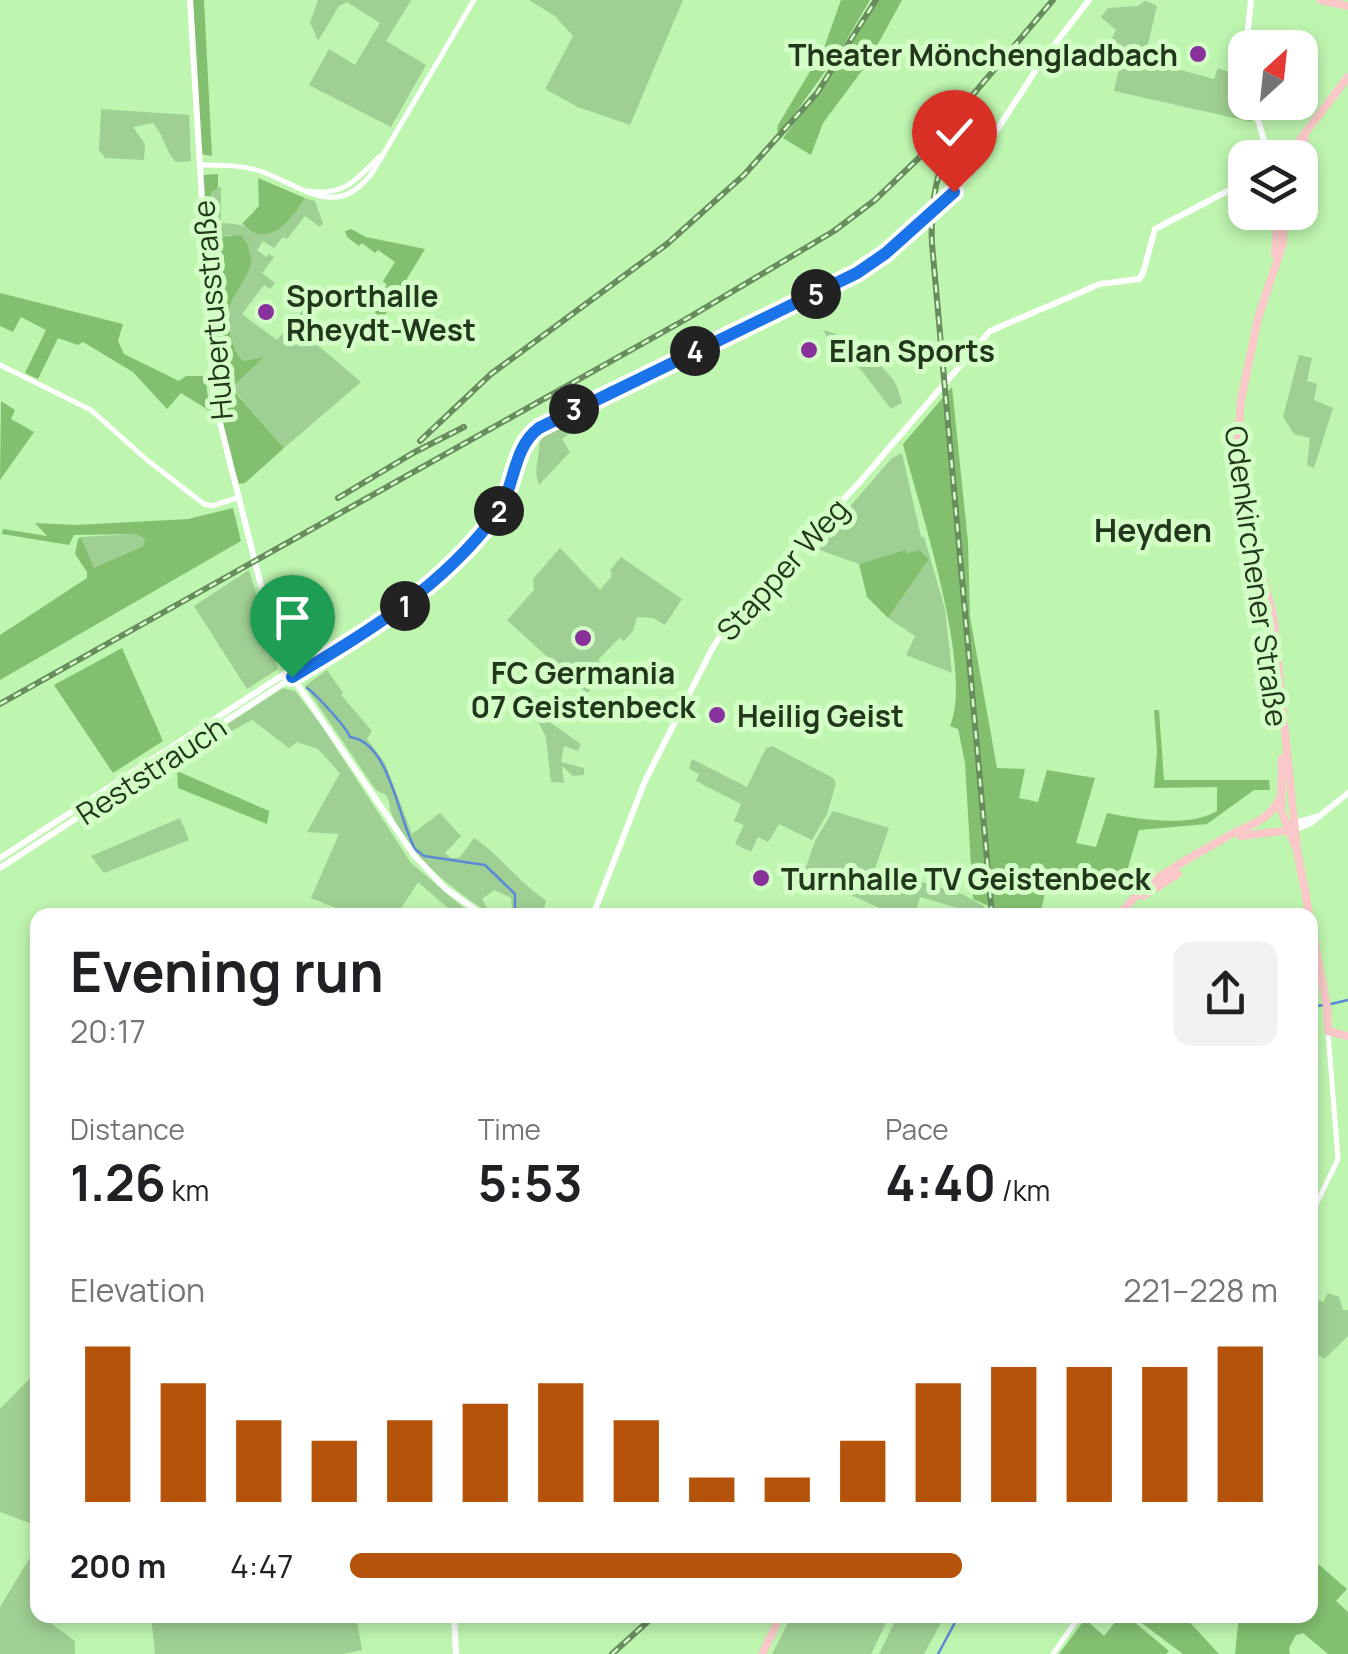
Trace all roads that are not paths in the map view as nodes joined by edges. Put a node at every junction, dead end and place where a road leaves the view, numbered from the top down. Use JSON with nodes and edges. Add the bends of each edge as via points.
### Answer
{"nodes":[{"id":1,"x":190,"y":0,"type":"edge"},
{"id":2,"x":474,"y":0,"type":"edge"},
{"id":3,"x":1089,"y":0,"type":"edge"},
{"id":4,"x":1251,"y":0,"type":"edge"},
{"id":5,"x":1321,"y":0,"type":"edge"},
{"id":6,"x":1348,"y":6,"type":"edge"},
{"id":7,"x":1248,"y":30,"type":"edge"},
{"id":8,"x":1348,"y":78,"type":"edge"},
{"id":9,"x":1348,"y":86,"type":"edge"},
{"id":10,"x":1300,"y":140,"type":"edge"},
{"id":11,"x":1308,"y":140,"type":"edge"},
{"id":12,"x":200,"y":165,"type":"junction"},
{"id":13,"x":1228,"y":191,"type":"edge"},
{"id":14,"x":1278,"y":230,"type":"edge"},
{"id":15,"x":1282,"y":230,"type":"edge"},
{"id":16,"x":0,"y":365,"type":"edge"},
{"id":17,"x":237,"y":498,"type":"junction"},
{"id":18,"x":291,"y":674,"type":"junction"},
{"id":19,"x":1348,"y":792,"type":"edge"},
{"id":20,"x":1282,"y":794,"type":"junction"},
{"id":21,"x":1291,"y":827,"type":"junction"},
{"id":22,"x":1243,"y":830,"type":"junction"},
{"id":23,"x":0,"y":858,"type":"edge"},
{"id":24,"x":0,"y":868,"type":"edge"},
{"id":25,"x":473,"y":908,"type":"edge"},
{"id":26,"x":596,"y":908,"type":"edge"},
{"id":27,"x":1129,"y":908,"type":"edge"},
{"id":28,"x":1131,"y":908,"type":"edge"},
{"id":29,"x":1306,"y":908,"type":"edge"},
{"id":30,"x":1318,"y":969,"type":"edge"},
{"id":31,"x":1331,"y":1035,"type":"junction"},
{"id":32,"x":1348,"y":1036,"type":"edge"},
{"id":33,"x":1318,"y":1200,"type":"edge"},
{"id":34,"x":454,"y":1623,"type":"edge"},
{"id":35,"x":776,"y":1623,"type":"edge"},
{"id":36,"x":1074,"y":1623,"type":"edge"},
{"id":37,"x":456,"y":1654,"type":"edge"},
{"id":38,"x":762,"y":1654,"type":"edge"},
{"id":39,"x":1053,"y":1654,"type":"edge"}],
"edges":[{"from":1,"to":12,"type":"main road","name":"Hubertusstraße"},
{"from":2,"to":12,"type":"street","via":[[364,182],[343,196],[314,197],[260,170]]},
{"from":3,"to":18,"type":"main road","name":"Reststrauch","via":[[960,186],[886,253],[532,433],[504,503],[486,527],[396,614]]},
{"from":4,"to":7,"type":"main road"},
{"from":5,"to":6,"type":"main road"},
{"from":8,"to":10,"type":"main road"},
{"from":9,"to":11,"type":"main road"},
{"from":12,"to":17,"type":"main road","name":"Hubertusstraße","via":[[214,399]]},
{"from":13,"to":26,"type":"main road","name":"Stapper Weg","via":[[1155,229],[1144,273],[1134,282],[1100,284],[990,331],[724,628],[645,781]]},
{"from":14,"to":20,"type":"main road","name":"Odenkirchener Straße","via":[[1232,434],[1246,531],[1268,615]]},
{"from":15,"to":21,"type":"main road","name":"Odenkirchener Straße","via":[[1237,431],[1273,614]]},
{"from":16,"to":17,"type":"street","via":[[91,410],[207,506]]},
{"from":17,"to":18,"type":"main road","name":"Hubertusstraße","via":[[273,634]]},
{"from":18,"to":23,"type":"main road","name":"Reststrauch"},
{"from":18,"to":24,"type":"main road","name":"Reststrauch"},
{"from":18,"to":25,"type":"main road","name":"Hubertusstraße","via":[[414,855]]},
{"from":19,"to":21,"type":"main road","via":[[1303,828]]},
{"from":20,"to":21,"type":"main road","name":"Odenkirchener Straße","via":[[1280,810]]},
{"from":20,"to":22,"type":"main road","via":[[1266,818]]},
{"from":21,"to":22,"type":"main road"},
{"from":21,"to":28,"type":"main road","via":[[1234,838]]},
{"from":21,"to":29,"type":"main road"},
{"from":22,"to":27,"type":"main road","via":[[1143,890]]},
{"from":30,"to":31,"type":"main road"},
{"from":31,"to":32,"type":"main road"},
{"from":31,"to":33,"type":"street","via":[[1338,1159]]},
{"from":34,"to":37,"type":"main road"},
{"from":35,"to":38,"type":"main road"},
{"from":36,"to":39,"type":"street"}]}
